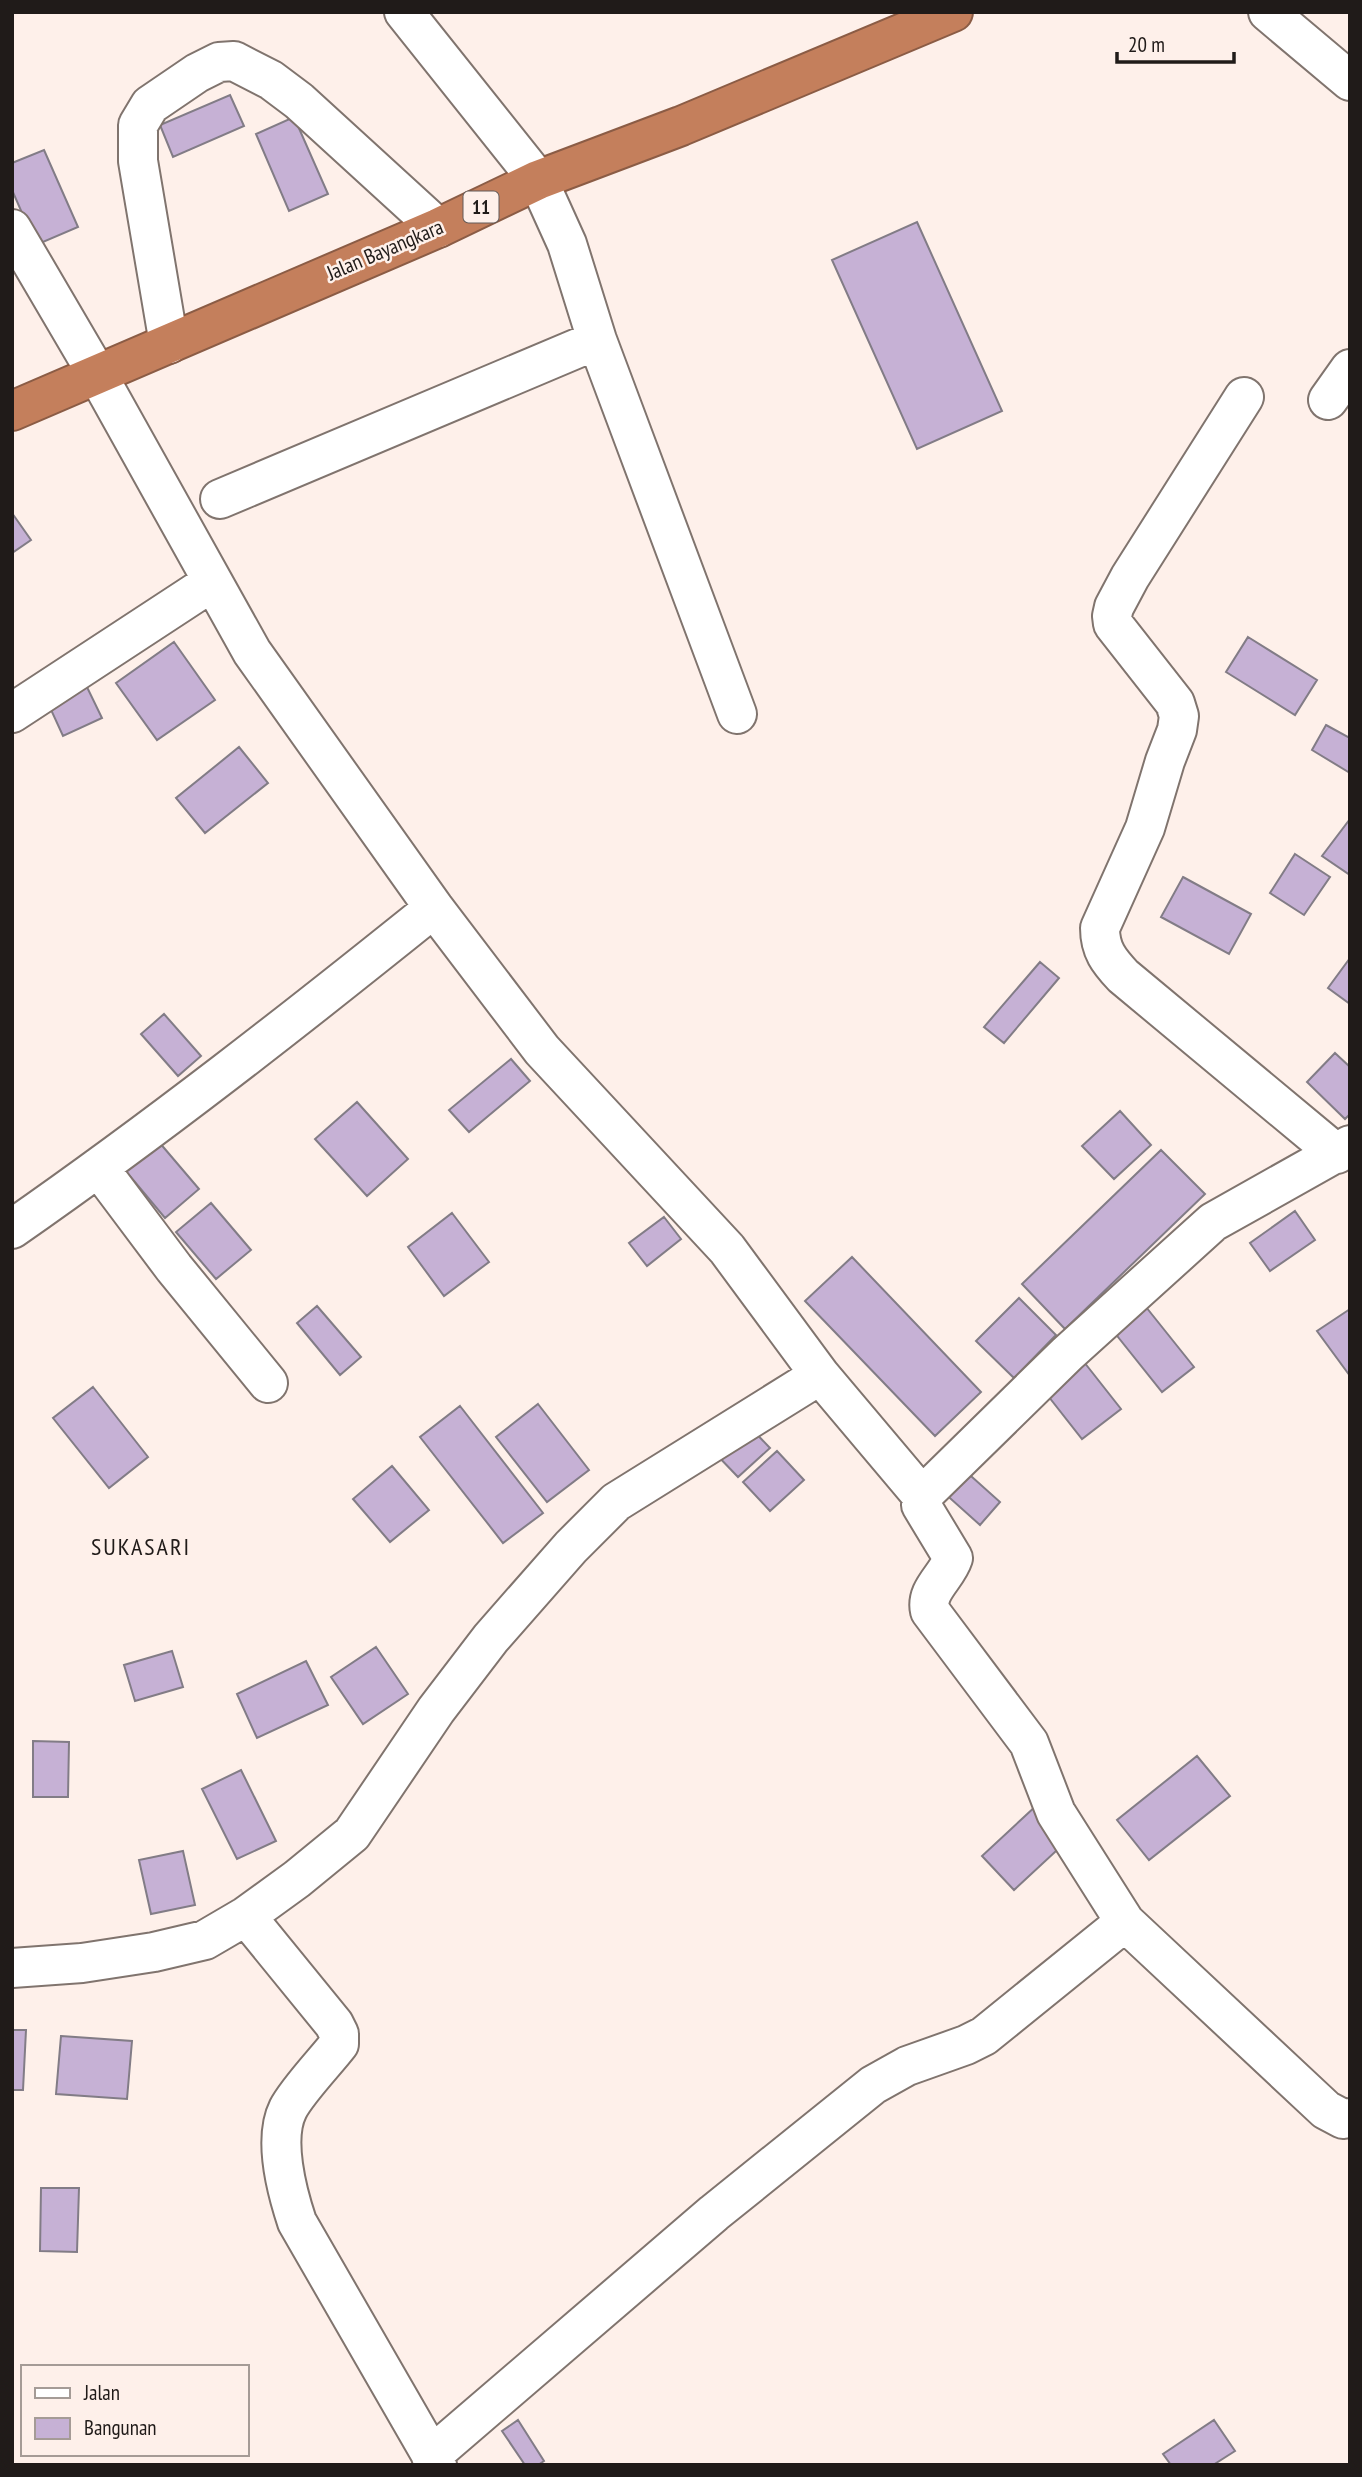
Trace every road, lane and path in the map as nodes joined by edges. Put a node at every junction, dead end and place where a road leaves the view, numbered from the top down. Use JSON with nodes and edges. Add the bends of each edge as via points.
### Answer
{"nodes":[{"id":1,"x":404,"y":12,"type":"edge"},
{"id":2,"x":953,"y":12,"type":"edge"},
{"id":3,"x":1268,"y":12,"type":"edge"},
{"id":4,"x":1350,"y":81,"type":"edge"},
{"id":5,"x":538,"y":180,"type":"junction"},
{"id":6,"x":438,"y":228,"type":"junction"},
{"id":7,"x":12,"y":229,"type":"edge"},
{"id":8,"x":597,"y":340,"type":"junction"},
{"id":9,"x":169,"y":344,"type":"junction"},
{"id":10,"x":1350,"y":369,"type":"edge"},
{"id":11,"x":97,"y":374,"type":"junction"},
{"id":12,"x":1244,"y":397,"type":"dead end"},
{"id":13,"x":1328,"y":400,"type":"dead end"},
{"id":14,"x":12,"y":411,"type":"edge"},
{"id":15,"x":220,"y":499,"type":"dead end"},
{"id":16,"x":212,"y":582,"type":"junction"},
{"id":17,"x":12,"y":713,"type":"edge"},
{"id":18,"x":737,"y":714,"type":"dead end"},
{"id":19,"x":434,"y":908,"type":"junction"},
{"id":20,"x":1344,"y":1150,"type":"edge"},
{"id":21,"x":99,"y":1168,"type":"junction"},
{"id":22,"x":12,"y":1229,"type":"edge"},
{"id":23,"x":820,"y":1375,"type":"junction"},
{"id":24,"x":268,"y":1383,"type":"dead end"},
{"id":25,"x":922,"y":1496,"type":"junction"},
{"id":26,"x":246,"y":1916,"type":"junction"},
{"id":27,"x":1125,"y":1922,"type":"junction"},
{"id":28,"x":12,"y":1968,"type":"edge"},
{"id":29,"x":1350,"y":2118,"type":"edge"},
{"id":30,"x":434,"y":2460,"type":"edge"}],
"edges":[{"from":1,"to":5,"type":"street"},
{"from":2,"to":5,"type":"highway","name":"Jalan Bayangkara","number":"11","via":[[681,126]]},
{"from":3,"to":4,"type":"street"},
{"from":5,"to":6,"type":"highway","name":"Jalan Bayangkara","number":"11"},
{"from":5,"to":8,"type":"street","via":[[567,244]]},
{"from":6,"to":9,"type":"highway","name":"Jalan Bayangkara","number":"11"},
{"from":6,"to":9,"type":"street","via":[[299,101],[250,67],[219,62],[150,105],[138,125],[138,161]]},
{"from":7,"to":11,"type":"street"},
{"from":8,"to":15,"type":"street"},
{"from":8,"to":18,"type":"street"},
{"from":9,"to":11,"type":"highway","name":"Jalan Bayangkara","number":"11"},
{"from":10,"to":13,"type":"street"},
{"from":11,"to":14,"type":"highway","name":"Jalan Bayangkara","number":"11"},
{"from":11,"to":16,"type":"street"},
{"from":12,"to":20,"type":"street","via":[[1130,577],[1112,616],[1113,624],[1175,703],[1179,716],[1145,828],[1100,928],[1100,943],[1123,976]]},
{"from":16,"to":17,"type":"street"},
{"from":16,"to":19,"type":"street","via":[[252,652]]},
{"from":19,"to":21,"type":"street"},
{"from":19,"to":23,"type":"street","via":[[542,1050],[727,1250]]},
{"from":20,"to":25,"type":"street","via":[[1213,1222],[1067,1354]]},
{"from":21,"to":22,"type":"street"},
{"from":21,"to":24,"type":"street"},
{"from":23,"to":25,"type":"street"},
{"from":23,"to":26,"type":"street","via":[[616,1502],[491,1638],[352,1834]]},
{"from":25,"to":27,"type":"street","via":[[921,1505],[953,1558],[933,1590],[930,1611],[1029,1743],[1056,1813]]},
{"from":26,"to":28,"type":"street","via":[[205,1940],[154,1952]]},
{"from":26,"to":30,"type":"street","via":[[339,2034],[339,2044],[288,2108],[283,2126],[287,2192],[297,2222]]},
{"from":27,"to":29,"type":"street","via":[[1326,2110]]},
{"from":27,"to":30,"type":"street","via":[[984,2036],[907,2066],[873,2085],[714,2213]]}]}
